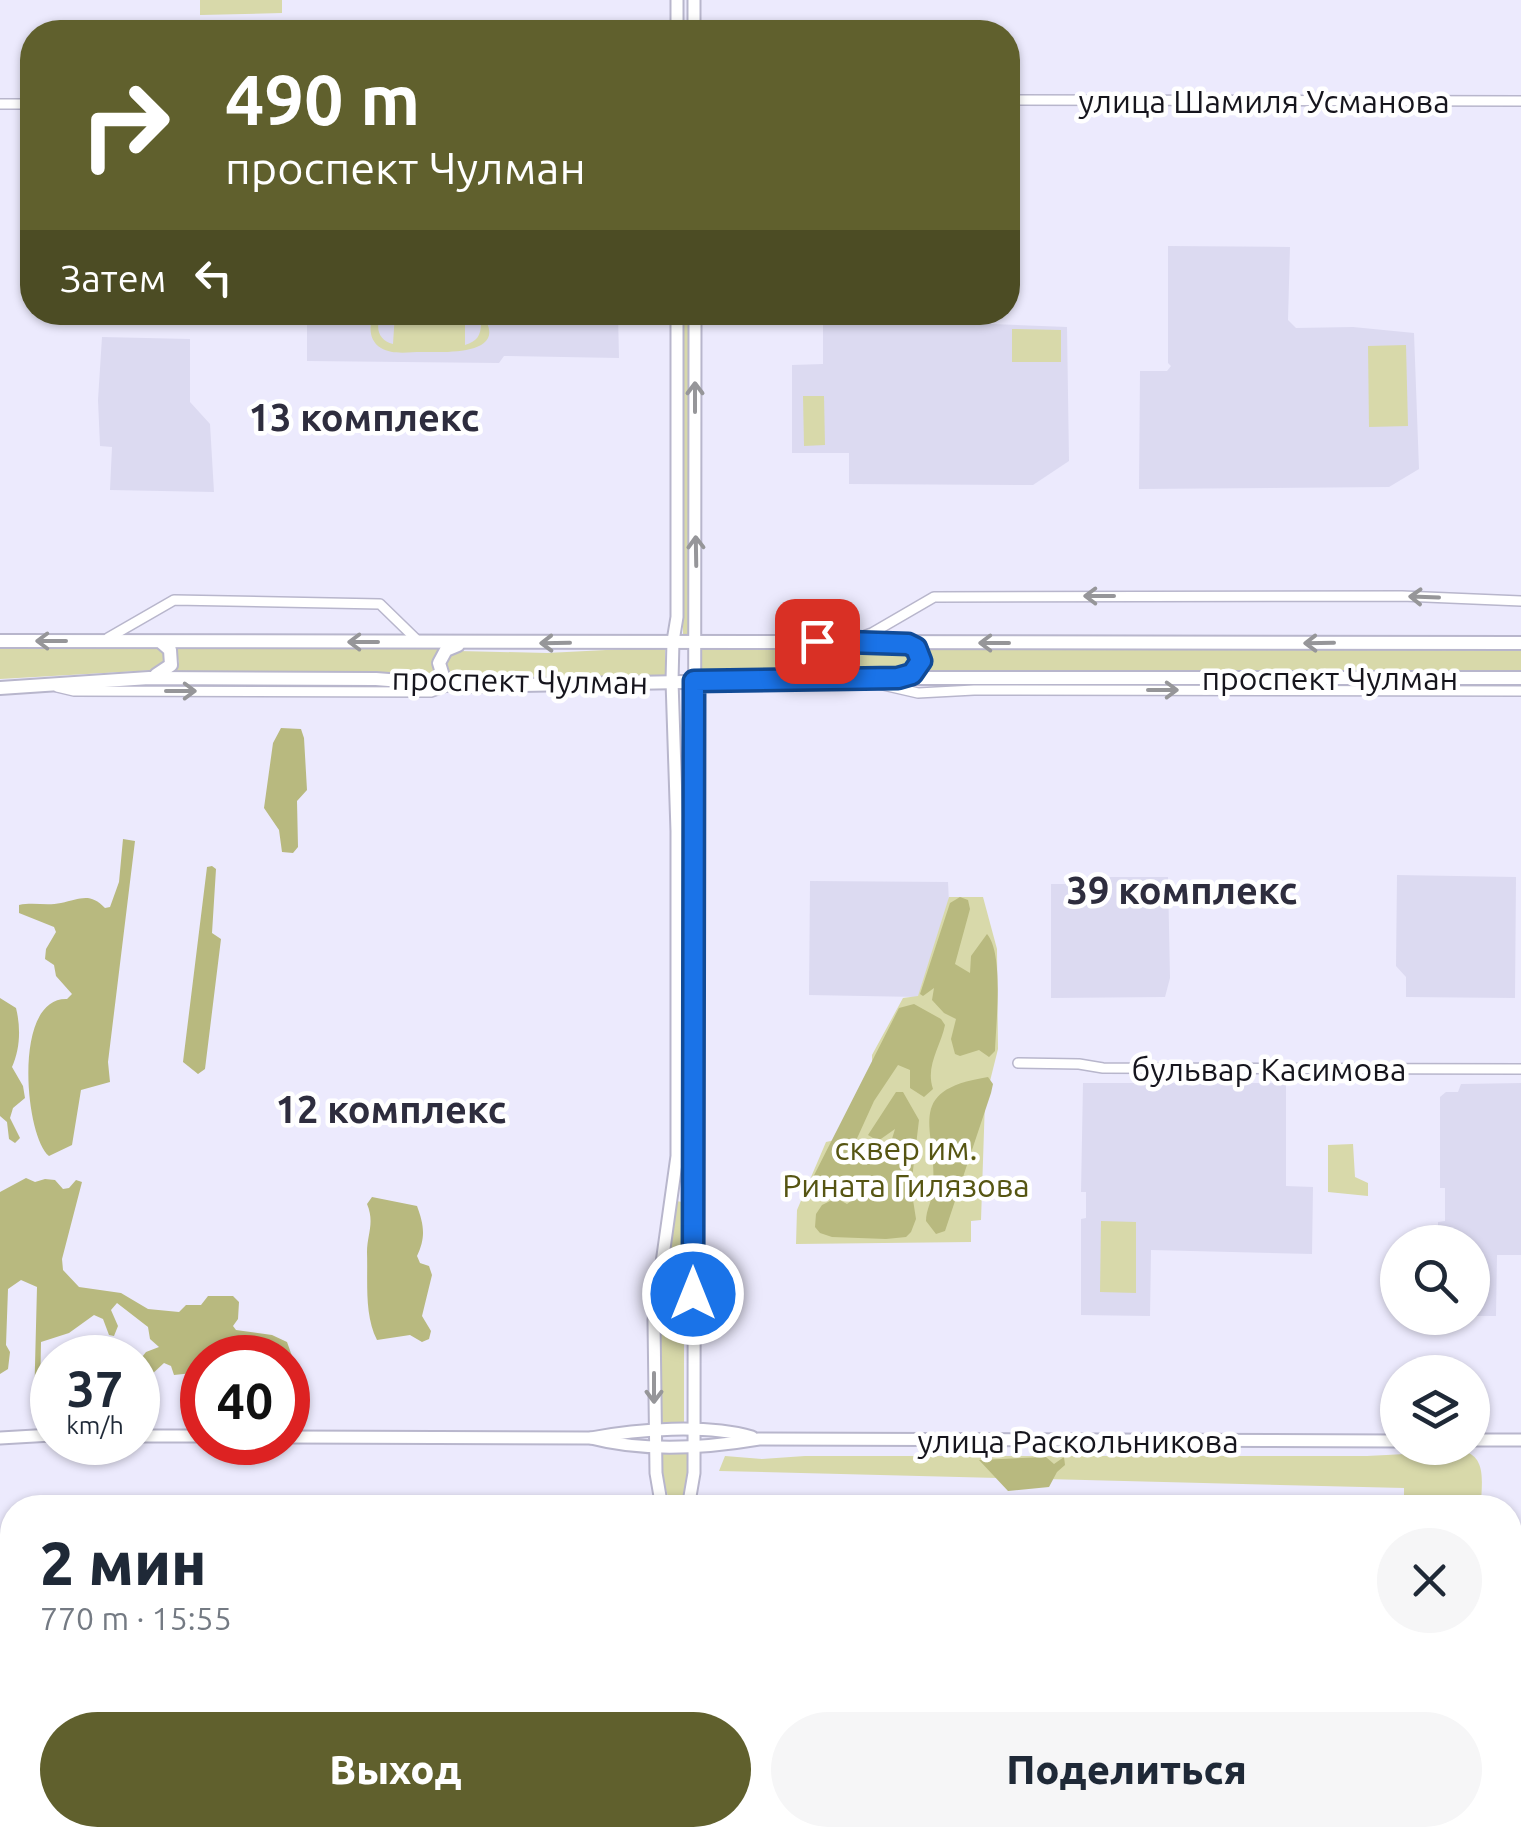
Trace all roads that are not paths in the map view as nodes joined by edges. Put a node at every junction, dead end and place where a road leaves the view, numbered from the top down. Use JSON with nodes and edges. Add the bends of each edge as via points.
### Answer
{"nodes":[{"id":1,"x":1020,"y":100,"type":"edge"},
{"id":2,"x":1521,"y":102,"type":"edge"},
{"id":3,"x":676,"y":325,"type":"edge"},
{"id":4,"x":695,"y":325,"type":"edge"},
{"id":5,"x":1521,"y":601,"type":"edge"},
{"id":6,"x":0,"y":641,"type":"edge"},
{"id":7,"x":102,"y":641,"type":"junction"},
{"id":8,"x":673,"y":641,"type":"junction"},
{"id":9,"x":694,"y":641,"type":"junction"},
{"id":10,"x":848,"y":641,"type":"junction"},
{"id":11,"x":420,"y":642,"type":"junction"},
{"id":12,"x":162,"y":643,"type":"junction"},
{"id":13,"x":1521,"y":643,"type":"edge"},
{"id":14,"x":461,"y":644,"type":"junction"},
{"id":15,"x":908,"y":644,"type":"junction"},
{"id":16,"x":149,"y":678,"type":"junction"},
{"id":17,"x":898,"y":678,"type":"junction"},
{"id":18,"x":1521,"y":678,"type":"edge"},
{"id":19,"x":857,"y":680,"type":"junction"},
{"id":20,"x":694,"y":681,"type":"junction"},
{"id":21,"x":672,"y":682,"type":"junction"},
{"id":22,"x":450,"y":685,"type":"junction"},
{"id":23,"x":49,"y":686,"type":"junction"},
{"id":24,"x":0,"y":688,"type":"edge"},
{"id":25,"x":1521,"y":691,"type":"edge"},
{"id":26,"x":673,"y":767,"type":"junction"},
{"id":27,"x":694,"y":770,"type":"junction"},
{"id":28,"x":1018,"y":1063,"type":"dead end"},
{"id":29,"x":1521,"y":1069,"type":"edge"},
{"id":30,"x":673,"y":1190,"type":"junction"},
{"id":31,"x":693,"y":1194,"type":"junction"},
{"id":32,"x":654,"y":1320,"type":"junction"},
{"id":33,"x":693,"y":1322,"type":"junction"},
{"id":34,"x":693,"y":1432,"type":"junction"},
{"id":35,"x":30,"y":1435,"type":"edge"},
{"id":36,"x":4,"y":1436,"type":"edge"},
{"id":37,"x":310,"y":1436,"type":"edge"},
{"id":38,"x":655,"y":1438,"type":"junction"},
{"id":39,"x":758,"y":1439,"type":"junction"},
{"id":40,"x":1490,"y":1440,"type":"edge"},
{"id":41,"x":1521,"y":1440,"type":"edge"},
{"id":42,"x":1380,"y":1441,"type":"edge"},
{"id":43,"x":694,"y":1446,"type":"junction"},
{"id":44,"x":661,"y":1495,"type":"edge"},
{"id":45,"x":690,"y":1495,"type":"edge"}],
"edges":[{"from":1,"to":2,"type":"street","name":"улица Шамиля Усманова"},
{"from":3,"to":8,"type":"street"},
{"from":9,"to":4,"type":"street","one_way":true},
{"from":5,"to":10,"type":"street","one_way":true,"via":[[934,596]]},
{"from":7,"to":6,"type":"main road","name":"проспект Чулман","one_way":true},
{"from":7,"to":11,"type":"street","via":[[174,600],[250,600],[380,604]]},
{"from":7,"to":12,"type":"main road","name":"проспект Чулман"},
{"from":8,"to":9,"type":"main road","name":"проспект Чулман"},
{"from":8,"to":14,"type":"main road","name":"проспект Чулман","one_way":true},
{"from":8,"to":21,"type":"street"},
{"from":9,"to":10,"type":"main road","name":"проспект Чулман"},
{"from":9,"to":20,"type":"street"},
{"from":10,"to":15,"type":"main road","name":"проспект Чулман"},
{"from":11,"to":12,"type":"main road","name":"проспект Чулман","one_way":true},
{"from":11,"to":14,"type":"main road","name":"проспект Чулман"},
{"from":12,"to":16,"type":"main road","via":[[171,665]]},
{"from":13,"to":15,"type":"main road","name":"проспект Чулман","one_way":true},
{"from":14,"to":22,"type":"main road","via":[[446,650],[440,663]]},
{"from":15,"to":17,"type":"main road","via":[[921,661],[912,674]]},
{"from":16,"to":22,"type":"main road","name":"проспект Чулман"},
{"from":16,"to":23,"type":"main road","name":"проспект Чулман"},
{"from":17,"to":18,"type":"main road","name":"проспект Чулман"},
{"from":17,"to":19,"type":"main road","name":"проспект Чулман"},
{"from":19,"to":20,"type":"main road","name":"проспект Чулман"},
{"from":19,"to":25,"type":"street","one_way":true,"via":[[918,693]]},
{"from":20,"to":21,"type":"main road","name":"проспект Чулман"},
{"from":20,"to":27,"type":"street"},
{"from":21,"to":22,"type":"main road","name":"проспект Чулман"},
{"from":21,"to":26,"type":"street"},
{"from":23,"to":22,"type":"street","one_way":true,"via":[[431,692]]},
{"from":23,"to":24,"type":"main road","name":"проспект Чулман"},
{"from":26,"to":27,"type":"street","via":[[686,760]]},
{"from":26,"to":30,"type":"street"},
{"from":27,"to":31,"type":"street"},
{"from":28,"to":29,"type":"street","name":"бульвар Касимова"},
{"from":30,"to":31,"type":"street","via":[[682,1200]]},
{"from":30,"to":32,"type":"street"},
{"from":31,"to":33,"type":"street"},
{"from":32,"to":33,"type":"street","via":[[660,1304],[672,1299],[686,1304]]},
{"from":32,"to":38,"type":"street","one_way":true},
{"from":33,"to":34,"type":"street"},
{"from":34,"to":38,"type":"street","name":"улица Раскольникова"},
{"from":34,"to":39,"type":"street","name":"улица Раскольникова"},
{"from":34,"to":43,"type":"street"},
{"from":35,"to":36,"type":"street"},
{"from":37,"to":38,"type":"street","name":"улица Раскольникова","via":[[592,1438],[626,1432]]},
{"from":38,"to":43,"type":"street","name":"улица Раскольникова"},
{"from":38,"to":44,"type":"street"},
{"from":39,"to":42,"type":"street","name":"улица Раскольникова"},
{"from":39,"to":43,"type":"street","name":"улица Раскольникова"},
{"from":40,"to":41,"type":"street"},
{"from":43,"to":45,"type":"street"}]}
